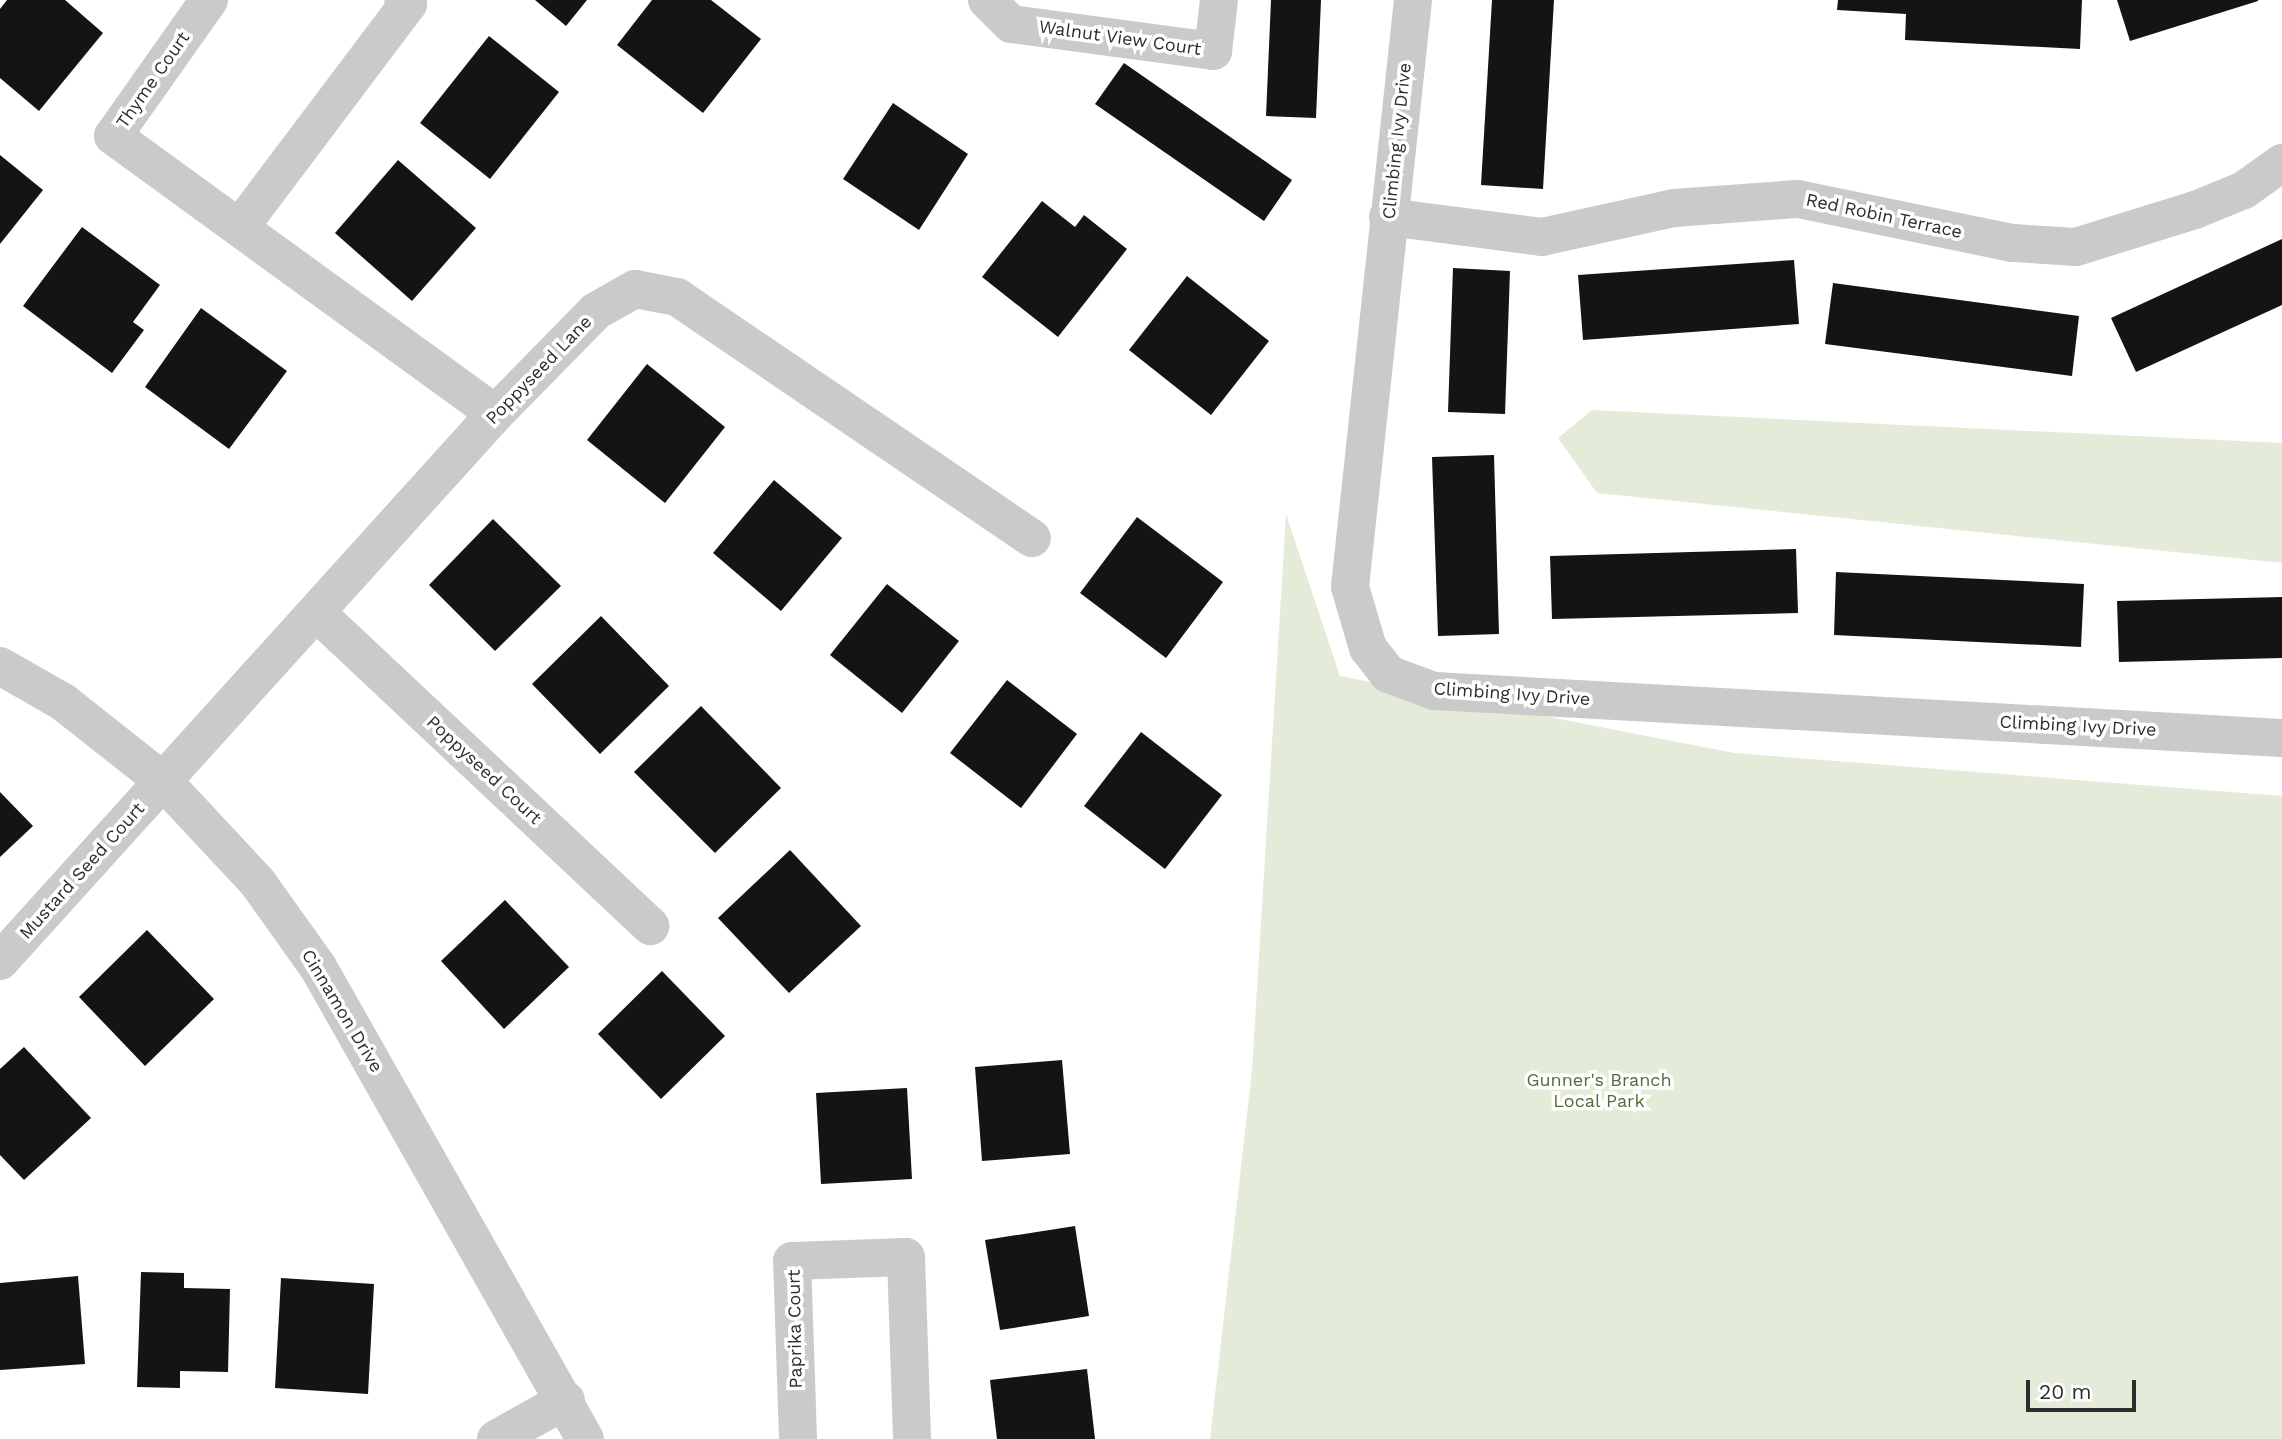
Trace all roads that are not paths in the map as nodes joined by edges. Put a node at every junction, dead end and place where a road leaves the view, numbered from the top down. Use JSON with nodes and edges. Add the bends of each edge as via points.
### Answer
{"nodes":[{"id":1,"x":209,"y":0,"type":"edge"},
{"id":2,"x":402,"y":0,"type":"edge"},
{"id":3,"x":987,"y":0,"type":"edge"},
{"id":4,"x":1219,"y":0,"type":"edge"},
{"id":5,"x":1413,"y":0,"type":"edge"},
{"id":6,"x":2282,"y":163,"type":"edge"},
{"id":7,"x":1388,"y":217,"type":"junction"},
{"id":8,"x":240,"y":227,"type":"junction"},
{"id":9,"x":495,"y":414,"type":"junction"},
{"id":10,"x":1032,"y":538,"type":"dead end"},
{"id":11,"x":318,"y":614,"type":"junction"},
{"id":12,"x":0,"y":666,"type":"edge"},
{"id":13,"x":2282,"y":738,"type":"edge"},
{"id":14,"x":163,"y":780,"type":"junction"},
{"id":15,"x":650,"y":926,"type":"dead end"},
{"id":16,"x":0,"y":961,"type":"edge"},
{"id":17,"x":566,"y":1400,"type":"junction"},
{"id":18,"x":496,"y":1439,"type":"edge"},
{"id":19,"x":585,"y":1439,"type":"edge"},
{"id":20,"x":798,"y":1439,"type":"edge"},
{"id":21,"x":912,"y":1439,"type":"edge"}],
"edges":[{"from":1,"to":8,"type":"street","name":"Thyme Court","via":[[113,136]]},
{"from":2,"to":8,"type":"street","via":[[408,4]]},
{"from":3,"to":4,"type":"street","name":"Walnut View Court","via":[[1011,24],[1213,51]]},
{"from":5,"to":7,"type":"street","name":"Climbing Ivy Drive"},
{"from":6,"to":7,"type":"street","name":"Red Robin Terrace","via":[[2207,205],[2136,233],[2076,247],[2013,243],[1798,199],[1674,208],[1542,237]]},
{"from":7,"to":13,"type":"street","name":"Climbing Ivy Drive","via":[[1350,587],[1367,648],[1388,674],[1434,691]]},
{"from":8,"to":9,"type":"street","name":"Thyme Court"},
{"from":9,"to":10,"type":"street","name":"Poppyseed Lane","via":[[596,311],[635,289],[677,297]]},
{"from":9,"to":11,"type":"street","name":"Poppyseed Lane"},
{"from":11,"to":14,"type":"street","name":"Poppyseed Lane"},
{"from":11,"to":15,"type":"street","name":"Poppyseed Court"},
{"from":12,"to":14,"type":"street","name":"Cinnamon Drive","via":[[63,702]]},
{"from":14,"to":16,"type":"street","name":"Mustard Seed Court"},
{"from":14,"to":17,"type":"street","name":"Cinnamon Drive","via":[[257,883],[318,967]]},
{"from":17,"to":18,"type":"street"},
{"from":17,"to":19,"type":"street","name":"Cinnamon Drive"},
{"from":20,"to":21,"type":"street","name":"Paprika Court","via":[[792,1261],[906,1257]]}]}
